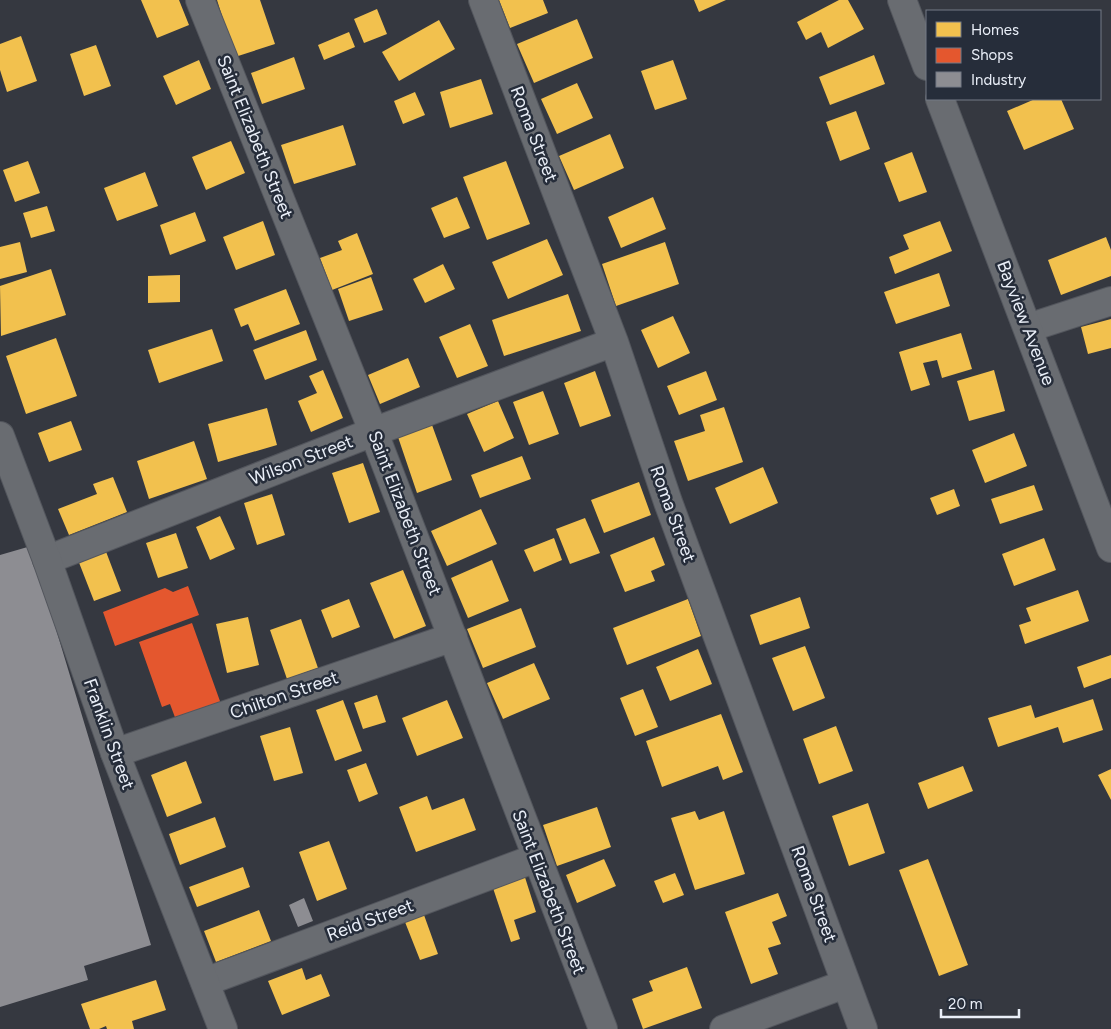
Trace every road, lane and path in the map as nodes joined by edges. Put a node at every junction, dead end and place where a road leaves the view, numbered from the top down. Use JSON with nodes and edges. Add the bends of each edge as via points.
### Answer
{"nodes":[{"id":1,"x":200,"y":0,"type":"edge"},
{"id":2,"x":483,"y":0,"type":"edge"},
{"id":3,"x":902,"y":0,"type":"edge"},
{"id":4,"x":926,"y":63,"type":"edge"},
{"id":5,"x":940,"y":100,"type":"edge"},
{"id":6,"x":1111,"y":301,"type":"edge"},
{"id":7,"x":1028,"y":328,"type":"junction"},
{"id":8,"x":614,"y":342,"type":"junction"},
{"id":9,"x":373,"y":432,"type":"junction"},
{"id":10,"x":0,"y":436,"type":"edge"},
{"id":11,"x":1111,"y":548,"type":"edge"},
{"id":12,"x":47,"y":560,"type":"junction"},
{"id":13,"x":453,"y":637,"type":"junction"},
{"id":14,"x":115,"y":753,"type":"junction"},
{"id":15,"x":536,"y":858,"type":"junction"},
{"id":16,"x":205,"y":982,"type":"junction"},
{"id":17,"x":845,"y":984,"type":"junction"},
{"id":18,"x":223,"y":1029,"type":"edge"},
{"id":19,"x":603,"y":1029,"type":"edge"},
{"id":20,"x":724,"y":1029,"type":"edge"},
{"id":21,"x":863,"y":1029,"type":"edge"}],
"edges":[{"from":1,"to":9,"type":"street","name":"Saint Elizabeth Street"},
{"from":2,"to":8,"type":"street","name":"Roma Street"},
{"from":3,"to":4,"type":"street"},
{"from":5,"to":7,"type":"street","name":"Bayview Avenue"},
{"from":6,"to":7,"type":"street"},
{"from":7,"to":11,"type":"street","name":"Bayview Avenue"},
{"from":8,"to":9,"type":"street","name":"Wilson Street"},
{"from":8,"to":17,"type":"street","name":"Roma Street","via":[[668,502]]},
{"from":9,"to":12,"type":"street","name":"Wilson Street"},
{"from":9,"to":13,"type":"street","name":"Saint Elizabeth Street"},
{"from":10,"to":12,"type":"street","name":"Franklin Street"},
{"from":12,"to":14,"type":"street","name":"Franklin Street"},
{"from":13,"to":14,"type":"street","name":"Chilton Street"},
{"from":13,"to":15,"type":"street","name":"Saint Elizabeth Street"},
{"from":14,"to":16,"type":"street","name":"Franklin Street"},
{"from":15,"to":16,"type":"street","name":"Reid Street"},
{"from":15,"to":19,"type":"street","name":"Saint Elizabeth Street"},
{"from":16,"to":18,"type":"street","name":"Franklin Street"},
{"from":17,"to":20,"type":"street"},
{"from":17,"to":21,"type":"street","name":"Roma Street"}]}
